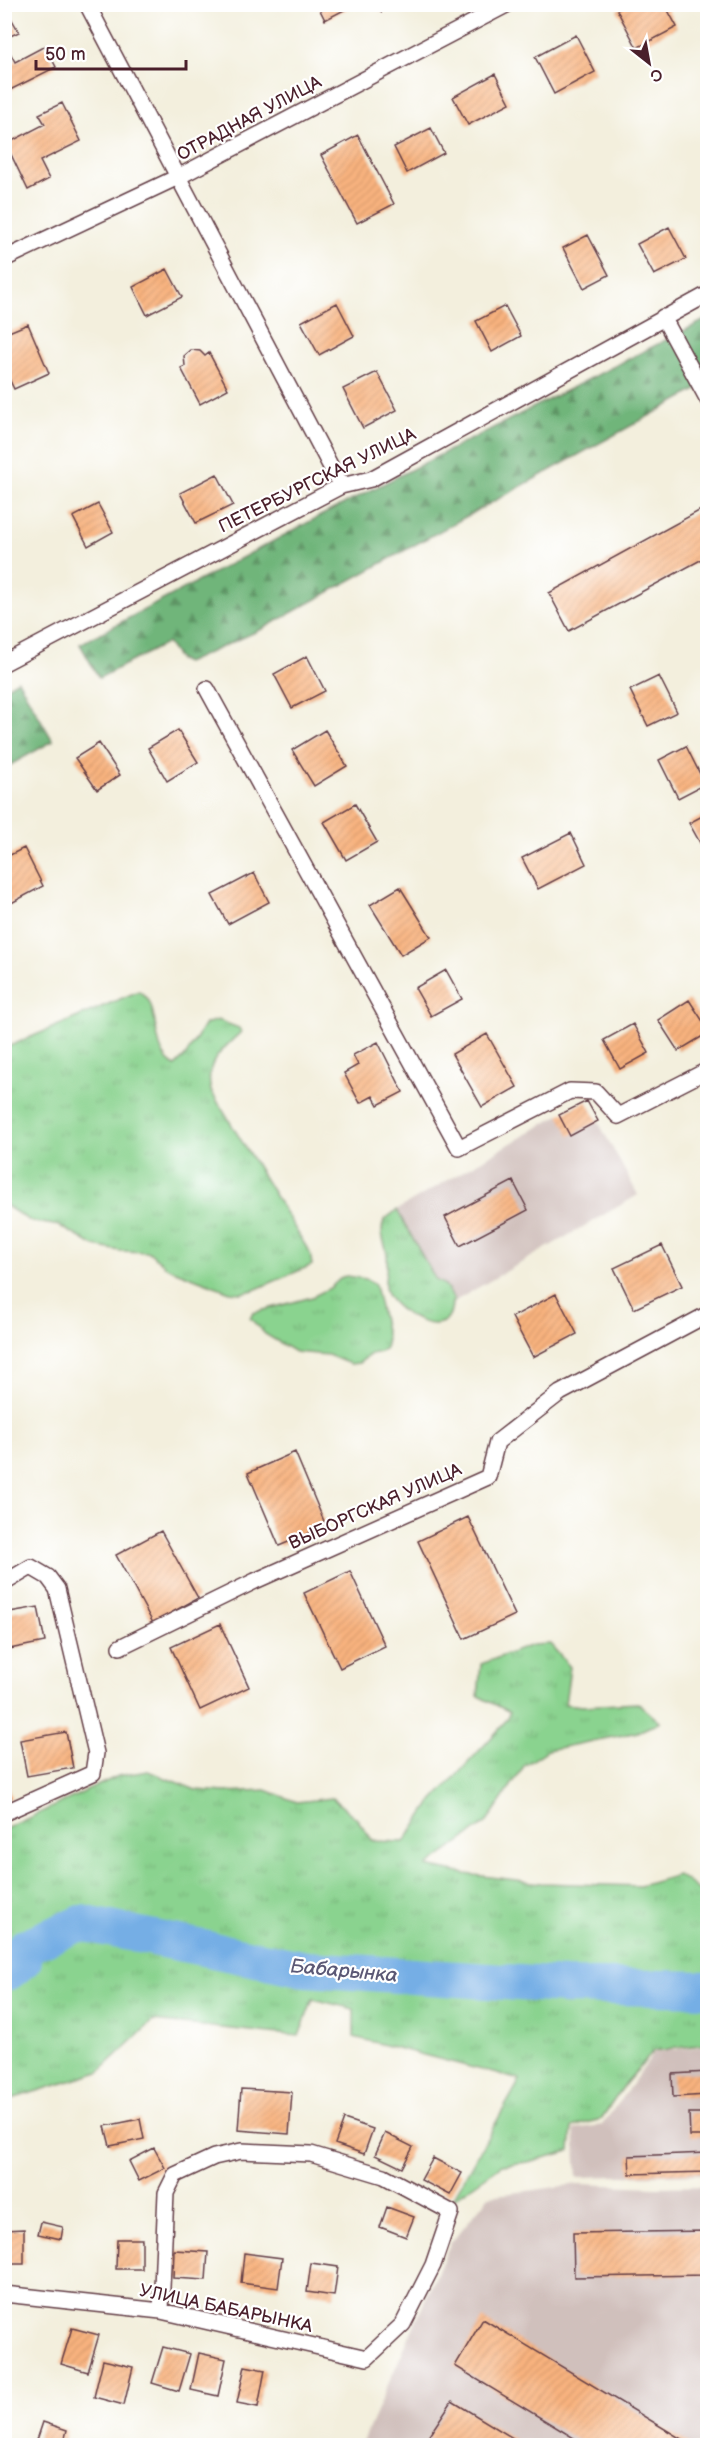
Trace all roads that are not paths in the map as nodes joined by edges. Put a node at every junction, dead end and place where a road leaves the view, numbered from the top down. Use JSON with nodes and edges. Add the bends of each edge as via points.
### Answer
{"nodes":[{"id":1,"x":87,"y":4,"type":"edge"},
{"id":2,"x":508,"y":4,"type":"edge"},
{"id":3,"x":180,"y":176,"type":"junction"},
{"id":4,"x":4,"y":259,"type":"edge"},
{"id":5,"x":708,"y":294,"type":"edge"},
{"id":6,"x":663,"y":317,"type":"junction"},
{"id":7,"x":708,"y":400,"type":"edge"},
{"id":8,"x":341,"y":486,"type":"junction"},
{"id":9,"x":4,"y":663,"type":"edge"},
{"id":10,"x":207,"y":689,"type":"dead end"},
{"id":11,"x":708,"y":1070,"type":"edge"},
{"id":12,"x":708,"y":1314,"type":"edge"},
{"id":13,"x":4,"y":1583,"type":"edge"},
{"id":14,"x":120,"y":1647,"type":"dead end"},
{"id":15,"x":4,"y":1813,"type":"edge"},
{"id":16,"x":4,"y":2294,"type":"edge"},
{"id":17,"x":161,"y":2311,"type":"junction"}],
"edges":[{"from":1,"to":3,"type":"street"},
{"from":2,"to":3,"type":"street","name":"ОТРАДНАЯ УЛИЦА"},
{"from":3,"to":4,"type":"street","name":"ОТРАДНАЯ УЛИЦА"},
{"from":3,"to":8,"type":"street"},
{"from":5,"to":6,"type":"street","name":"ПЕТЕРБУРГСКАЯ УЛИЦА"},
{"from":6,"to":7,"type":"street"},
{"from":6,"to":8,"type":"street","name":"ПЕТЕРБУРГСКАЯ УЛИЦА","via":[[371,479]]},
{"from":8,"to":9,"type":"street","name":"ПЕТЕРБУРГСКАЯ УЛИЦА"},
{"from":10,"to":11,"type":"street","via":[[459,1148],[570,1091],[596,1092],[618,1116]]},
{"from":12,"to":14,"type":"street","name":"ВЫБОРГСКАЯ УЛИЦА","via":[[560,1393],[496,1442],[488,1477],[255,1581]]},
{"from":13,"to":15,"type":"street","via":[[31,1567],[48,1576],[57,1588],[96,1753],[93,1773]]},
{"from":16,"to":17,"type":"street","name":"УЛИЦА БАБАРЫНКА"},
{"from":17,"to":17,"type":"street","name":"УЛИЦА БАБАРЫНКА","via":[[166,2193],[174,2175],[214,2157],[241,2151],[311,2154],[384,2176],[451,2212],[433,2265],[403,2324],[367,2358]]}]}
